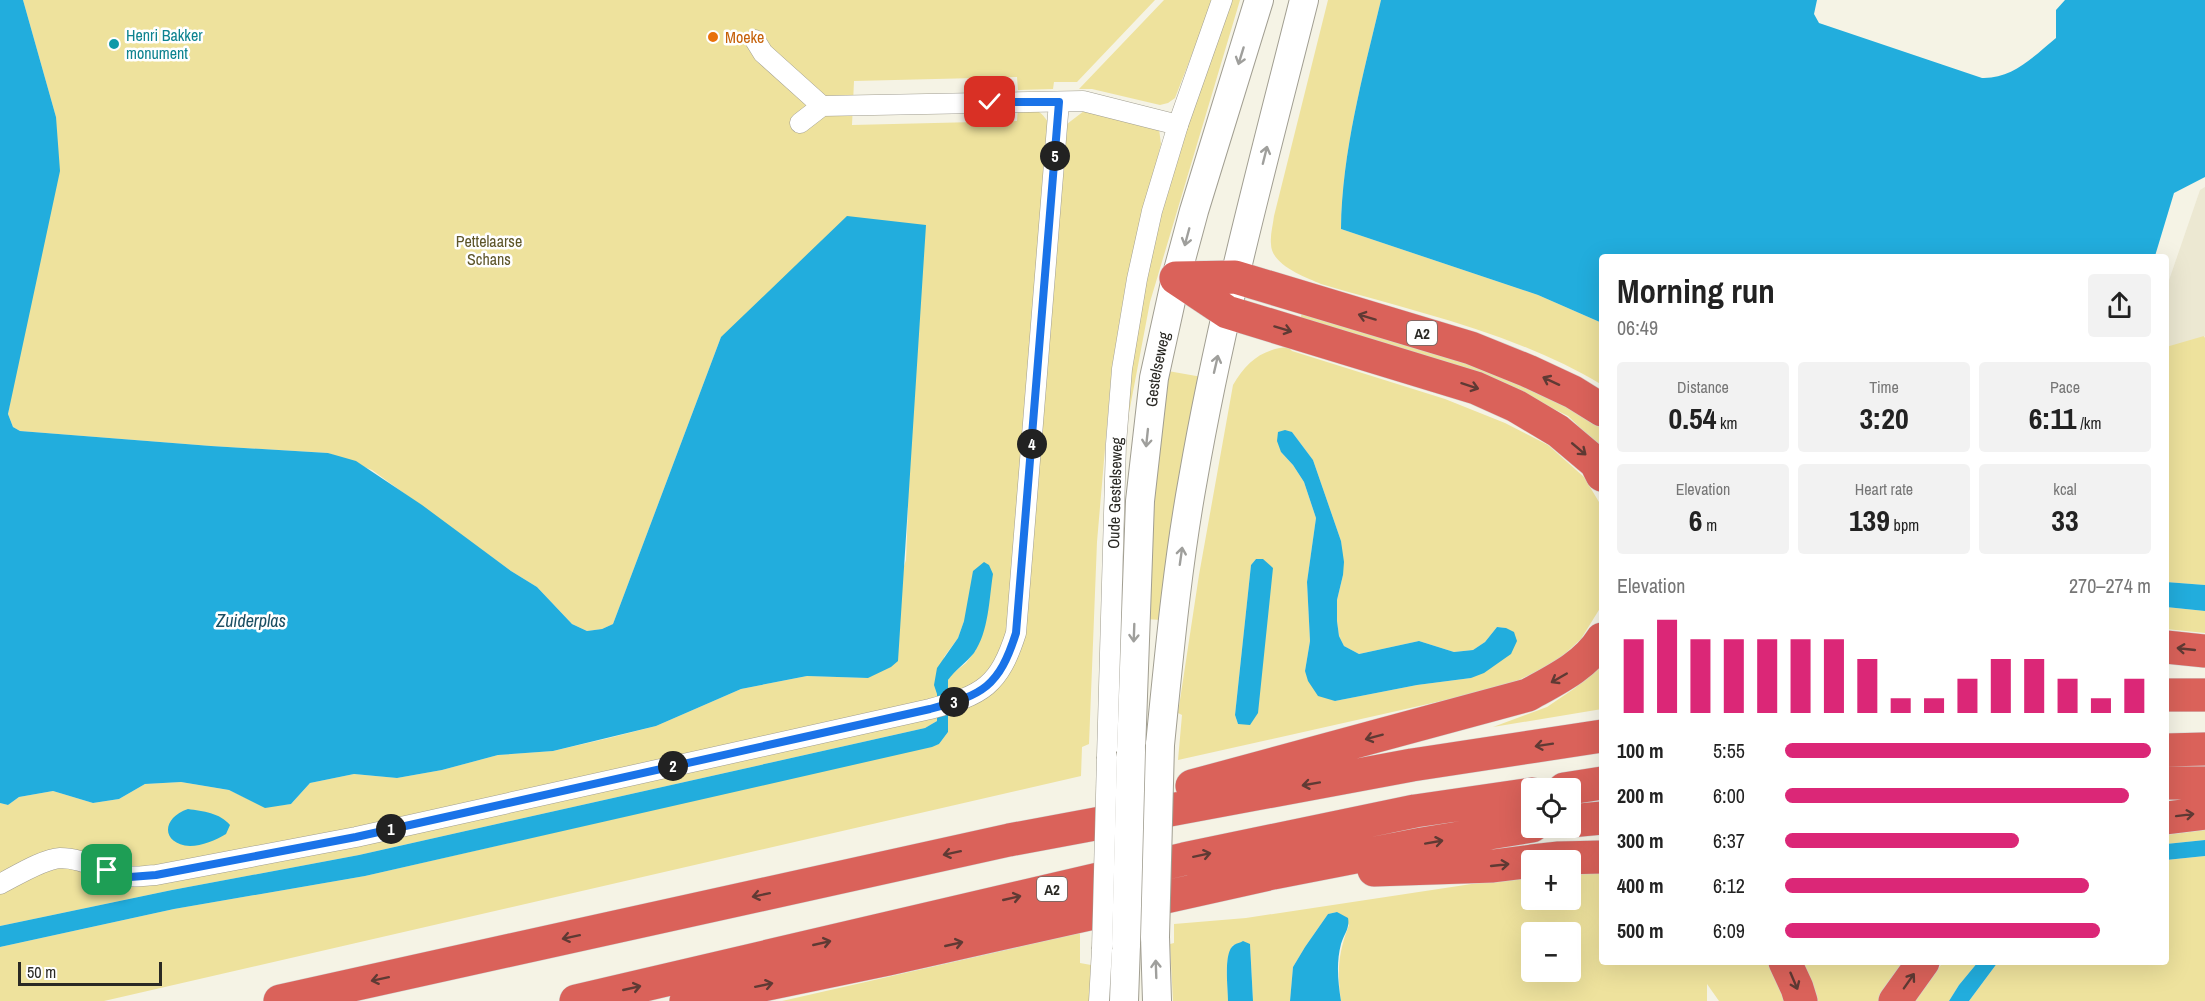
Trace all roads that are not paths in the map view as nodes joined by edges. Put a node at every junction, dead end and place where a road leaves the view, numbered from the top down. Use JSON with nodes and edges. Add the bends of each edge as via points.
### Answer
{"nodes":[{"id":1,"x":1222,"y":0,"type":"edge"},
{"id":2,"x":1259,"y":0,"type":"edge"},
{"id":3,"x":1304,"y":0,"type":"edge"},
{"id":4,"x":755,"y":40,"type":"dead end"},
{"id":5,"x":1059,"y":102,"type":"junction"},
{"id":6,"x":822,"y":106,"type":"junction"},
{"id":7,"x":800,"y":123,"type":"dead end"},
{"id":8,"x":1178,"y":125,"type":"junction"},
{"id":9,"x":1235,"y":277,"type":"junction"},
{"id":10,"x":1176,"y":278,"type":"junction"},
{"id":11,"x":1227,"y":312,"type":"junction"},
{"id":12,"x":1599,"y":408,"type":"edge"},
{"id":13,"x":1599,"y":470,"type":"edge"},
{"id":14,"x":1599,"y":644,"type":"edge"},
{"id":15,"x":2169,"y":647,"type":"edge"},
{"id":16,"x":2205,"y":651,"type":"edge"},
{"id":17,"x":2205,"y":694,"type":"edge"},
{"id":18,"x":2169,"y":695,"type":"edge"},
{"id":19,"x":1599,"y":736,"type":"edge"},
{"id":20,"x":2205,"y":749,"type":"edge"},
{"id":21,"x":2169,"y":750,"type":"edge"},
{"id":22,"x":1119,"y":754,"type":"junction"},
{"id":23,"x":1599,"y":783,"type":"edge"},
{"id":24,"x":2169,"y":783,"type":"edge"},
{"id":25,"x":2205,"y":783,"type":"edge"},
{"id":26,"x":1581,"y":786,"type":"edge"},
{"id":27,"x":1521,"y":796,"type":"edge"},
{"id":28,"x":2205,"y":813,"type":"edge"},
{"id":29,"x":1599,"y":818,"type":"edge"},
{"id":30,"x":2169,"y":818,"type":"edge"},
{"id":31,"x":1581,"y":820,"type":"edge"},
{"id":32,"x":1521,"y":828,"type":"edge"},
{"id":33,"x":1009,"y":840,"type":"junction"},
{"id":34,"x":1581,"y":857,"type":"edge"},
{"id":35,"x":1599,"y":857,"type":"edge"},
{"id":36,"x":1521,"y":862,"type":"edge"},
{"id":37,"x":1273,"y":873,"type":"junction"},
{"id":38,"x":0,"y":884,"type":"edge"},
{"id":39,"x":1114,"y":946,"type":"junction"},
{"id":40,"x":1786,"y":965,"type":"edge"},
{"id":41,"x":1921,"y":965,"type":"edge"},
{"id":42,"x":280,"y":1001,"type":"edge"},
{"id":43,"x":576,"y":1001,"type":"edge"},
{"id":44,"x":686,"y":1001,"type":"edge"},
{"id":45,"x":1099,"y":1001,"type":"edge"},
{"id":46,"x":1124,"y":1001,"type":"edge"},
{"id":47,"x":1157,"y":1001,"type":"edge"},
{"id":48,"x":1801,"y":1001,"type":"edge"},
{"id":49,"x":1895,"y":1001,"type":"edge"}],
"edges":[{"from":1,"to":8,"type":"street","name":"Oude Gestelseweg"},
{"from":2,"to":10,"type":"main road","name":"Gestelseweg","one_way":true},
{"from":9,"to":3,"type":"main road","one_way":true},
{"from":4,"to":6,"type":"street"},
{"from":5,"to":6,"type":"street"},
{"from":5,"to":8,"type":"street","via":[[1083,101]]},
{"from":5,"to":38,"type":"street","via":[[1016,633],[1009,657],[978,694],[930,709],[356,837],[130,877],[85,860],[58,858]]},
{"from":6,"to":7,"type":"street"},
{"from":8,"to":22,"type":"street","name":"Oude Gestelseweg","via":[[1152,210],[1122,369],[1116,444]]},
{"from":9,"to":10,"type":"highway"},
{"from":9,"to":11,"type":"main road"},
{"from":12,"to":9,"type":"highway","number":"A2","one_way":true,"via":[[1528,370],[1471,348]]},
{"from":10,"to":11,"type":"highway"},
{"from":10,"to":22,"type":"main road","name":"Gestelseweg","one_way":true,"via":[[1154,378]]},
{"from":11,"to":13,"type":"highway","number":"A2","one_way":true,"via":[[1486,392],[1558,431]]},
{"from":47,"to":11,"type":"main road","one_way":true,"bridge":true,"via":[[1155,937],[1161,746],[1173,614],[1192,481]]},
{"from":14,"to":33,"type":"highway","one_way":true,"via":[[1566,674],[1528,695]]},
{"from":16,"to":15,"type":"highway","one_way":true},
{"from":17,"to":18,"type":"highway"},
{"from":19,"to":33,"type":"highway","one_way":true,"via":[[1412,765]]},
{"from":20,"to":21,"type":"highway"},
{"from":22,"to":39,"type":"main road","name":"Gestelseweg","bridge":true},
{"from":23,"to":26,"type":"highway"},
{"from":24,"to":25,"type":"highway"},
{"from":43,"to":27,"type":"highway","number":"A2","one_way":true,"via":[[1184,859],[1415,811]]},
{"from":30,"to":28,"type":"highway","one_way":true},
{"from":29,"to":31,"type":"highway"},
{"from":37,"to":32,"type":"highway","number":"A2","one_way":true},
{"from":33,"to":42,"type":"highway","one_way":true},
{"from":34,"to":35,"type":"highway","number":"A2"},
{"from":37,"to":36,"type":"highway","number":"A2","one_way":true},
{"from":44,"to":37,"type":"highway","number":"A2","one_way":true},
{"from":39,"to":45,"type":"street"},
{"from":39,"to":46,"type":"main road","name":"Gestelseweg"},
{"from":40,"to":48,"type":"highway","one_way":true},
{"from":49,"to":41,"type":"highway","one_way":true}]}
